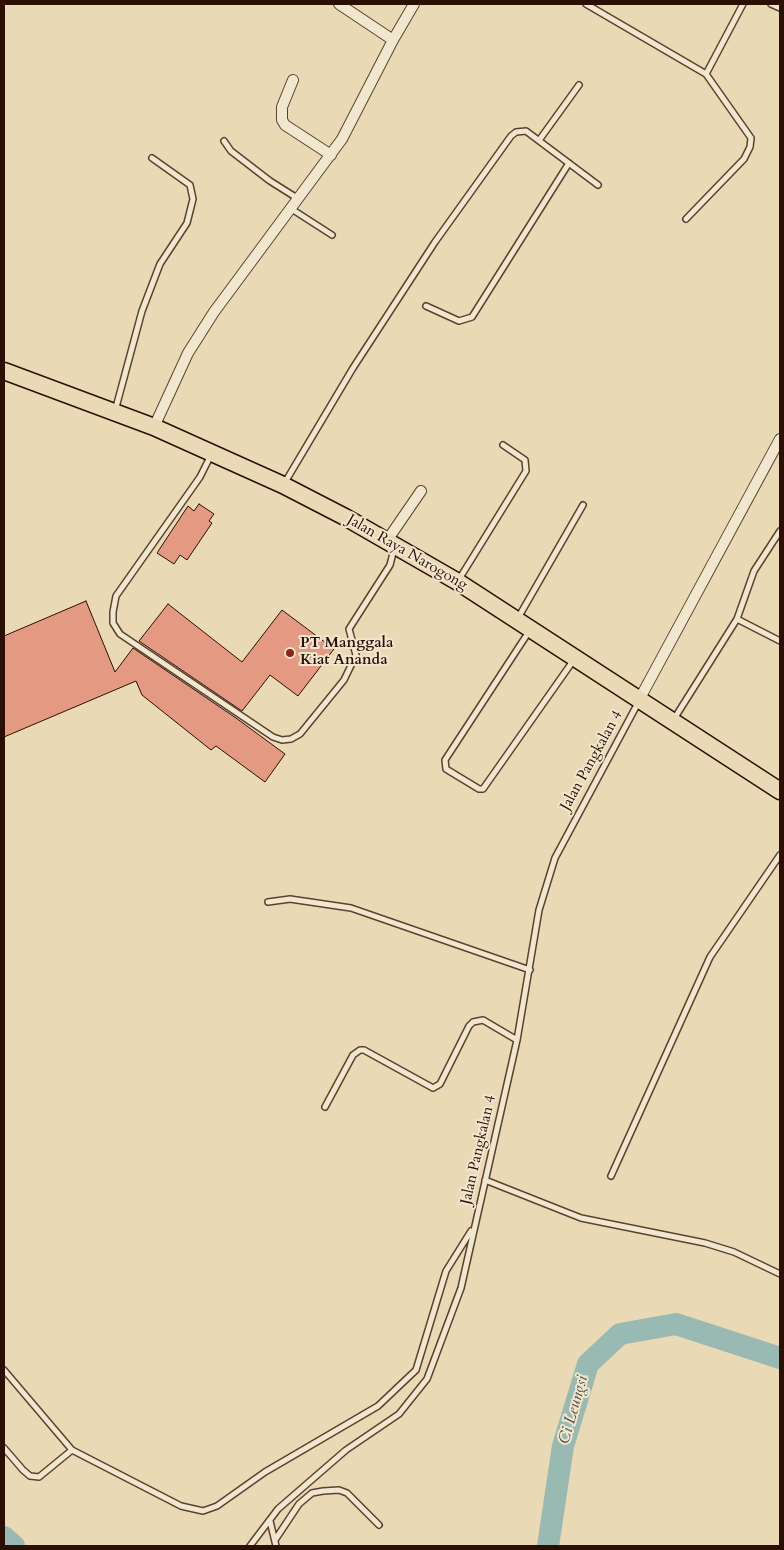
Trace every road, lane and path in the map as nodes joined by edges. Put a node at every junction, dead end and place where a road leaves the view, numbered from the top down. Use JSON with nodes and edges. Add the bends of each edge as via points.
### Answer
{"nodes":[{"id":1,"x":339,"y":4,"type":"edge"},
{"id":2,"x":414,"y":4,"type":"edge"},
{"id":3,"x":586,"y":4,"type":"edge"},
{"id":4,"x":743,"y":4,"type":"edge"},
{"id":5,"x":771,"y":4,"type":"edge"},
{"id":6,"x":780,"y":8,"type":"edge"},
{"id":7,"x":393,"y":40,"type":"junction"},
{"id":8,"x":706,"y":74,"type":"junction"},
{"id":9,"x":293,"y":80,"type":"dead end"},
{"id":10,"x":579,"y":85,"type":"dead end"},
{"id":11,"x":540,"y":140,"type":"junction"},
{"id":12,"x":224,"y":141,"type":"dead end"},
{"id":13,"x":331,"y":155,"type":"junction"},
{"id":14,"x":152,"y":158,"type":"dead end"},
{"id":15,"x":569,"y":163,"type":"junction"},
{"id":16,"x":598,"y":185,"type":"dead end"},
{"id":17,"x":297,"y":198,"type":"junction"},
{"id":18,"x":290,"y":208,"type":"junction"},
{"id":19,"x":686,"y":219,"type":"dead end"},
{"id":20,"x":332,"y":235,"type":"dead end"},
{"id":21,"x":426,"y":306,"type":"dead end"},
{"id":22,"x":4,"y":371,"type":"edge"},
{"id":23,"x":115,"y":412,"type":"junction"},
{"id":24,"x":154,"y":427,"type":"junction"},
{"id":25,"x":780,"y":439,"type":"edge"},
{"id":26,"x":503,"y":445,"type":"dead end"},
{"id":27,"x":213,"y":453,"type":"junction"},
{"id":28,"x":283,"y":485,"type":"junction"},
{"id":29,"x":421,"y":491,"type":"dead end"},
{"id":30,"x":583,"y":505,"type":"dead end"},
{"id":31,"x":780,"y":531,"type":"edge"},
{"id":32,"x":391,"y":544,"type":"junction"},
{"id":33,"x":458,"y":582,"type":"junction"},
{"id":34,"x":737,"y":618,"type":"junction"},
{"id":35,"x":523,"y":625,"type":"junction"},
{"id":36,"x":780,"y":641,"type":"edge"},
{"id":37,"x":575,"y":658,"type":"junction"},
{"id":38,"x":639,"y":700,"type":"junction"},
{"id":39,"x":672,"y":721,"type":"junction"},
{"id":40,"x":780,"y":791,"type":"edge"},
{"id":41,"x":780,"y":855,"type":"edge"},
{"id":42,"x":268,"y":902,"type":"dead end"},
{"id":43,"x":530,"y":970,"type":"junction"},
{"id":44,"x":517,"y":1040,"type":"junction"},
{"id":45,"x":325,"y":1107,"type":"dead end"},
{"id":46,"x":611,"y":1176,"type":"dead end"},
{"id":47,"x":485,"y":1180,"type":"junction"},
{"id":48,"x":474,"y":1226,"type":"junction"},
{"id":49,"x":780,"y":1274,"type":"edge"},
{"id":50,"x":4,"y":1370,"type":"edge"},
{"id":51,"x":4,"y":1448,"type":"edge"},
{"id":52,"x":72,"y":1450,"type":"junction"},
{"id":53,"x":270,"y":1520,"type":"junction"},
{"id":54,"x":380,"y":1525,"type":"dead end"},
{"id":55,"x":275,"y":1543,"type":"edge"},
{"id":56,"x":250,"y":1546,"type":"edge"}],
"edges":[{"from":1,"to":7,"type":"street"},
{"from":2,"to":7,"type":"street"},
{"from":3,"to":8,"type":"lane"},
{"from":4,"to":8,"type":"lane"},
{"from":5,"to":6,"type":"lane"},
{"from":7,"to":13,"type":"street"},
{"from":8,"to":19,"type":"lane","via":[[751,138],[750,147],[744,159]]},
{"from":9,"to":13,"type":"street","via":[[282,107],[282,120]]},
{"from":10,"to":11,"type":"lane"},
{"from":11,"to":15,"type":"lane"},
{"from":11,"to":28,"type":"lane","via":[[526,131],[511,136],[434,242]]},
{"from":12,"to":17,"type":"lane","via":[[231,151]]},
{"from":13,"to":17,"type":"street"},
{"from":14,"to":23,"type":"lane","via":[[190,184],[194,200],[187,223],[160,264],[142,311]]},
{"from":15,"to":16,"type":"lane"},
{"from":15,"to":21,"type":"lane","via":[[472,317],[459,321]]},
{"from":17,"to":18,"type":"street"},
{"from":18,"to":20,"type":"lane"},
{"from":18,"to":24,"type":"street","via":[[188,353]]},
{"from":22,"to":23,"type":"main road","name":"Jalan Raya Narogong"},
{"from":23,"to":24,"type":"main road","name":"Jalan Raya Narogong"},
{"from":24,"to":27,"type":"main road","name":"Jalan Raya Narogong"},
{"from":25,"to":38,"type":"street"},
{"from":26,"to":33,"type":"lane","via":[[525,460],[526,471]]},
{"from":27,"to":28,"type":"main road","name":"Jalan Raya Narogong"},
{"from":27,"to":32,"type":"lane","via":[[200,477],[116,596],[114,623],[120,634],[273,737],[282,740],[300,734],[344,680],[356,656],[349,629],[390,565]]},
{"from":28,"to":32,"type":"main road","name":"Jalan Raya Narogong"},
{"from":29,"to":32,"type":"street"},
{"from":30,"to":35,"type":"lane"},
{"from":31,"to":34,"type":"lane","via":[[754,572]]},
{"from":32,"to":33,"type":"main road","name":"Jalan Raya Narogong"},
{"from":33,"to":35,"type":"main road","name":"Jalan Raya Narogong"},
{"from":34,"to":36,"type":"lane"},
{"from":34,"to":39,"type":"lane"},
{"from":35,"to":37,"type":"main road","name":"Jalan Raya Narogong"},
{"from":35,"to":37,"type":"lane","via":[[445,760],[446,770],[483,789]]},
{"from":37,"to":38,"type":"main road","name":"Jalan Raya Narogong"},
{"from":38,"to":39,"type":"main road","name":"Jalan Raya Narogong"},
{"from":38,"to":43,"type":"lane","name":"Jalan Pangkalan 4","via":[[555,858],[539,910]]},
{"from":39,"to":40,"type":"main road","name":"Jalan Raya Narogong"},
{"from":41,"to":46,"type":"lane","via":[[710,957]]},
{"from":42,"to":43,"type":"lane","via":[[290,899],[351,908]]},
{"from":43,"to":44,"type":"lane","name":"Jalan Pangkalan 4"},
{"from":44,"to":45,"type":"lane","via":[[482,1020],[473,1022],[440,1084],[433,1088],[360,1050],[352,1055]]},
{"from":44,"to":47,"type":"lane","name":"Jalan Pangkalan 4"},
{"from":47,"to":48,"type":"lane","name":"Jalan Pangkalan 4"},
{"from":47,"to":49,"type":"lane","via":[[581,1218],[706,1243],[734,1252]]},
{"from":48,"to":52,"type":"lane","via":[[446,1271],[416,1370],[378,1406],[265,1472],[217,1506],[203,1511],[181,1506]]},
{"from":48,"to":53,"type":"lane","name":"Jalan Pangkalan 4","via":[[461,1288],[427,1379],[399,1414],[346,1450],[278,1509]]},
{"from":50,"to":52,"type":"lane"},
{"from":51,"to":52,"type":"lane","via":[[30,1476],[39,1477]]},
{"from":53,"to":55,"type":"lane"},
{"from":53,"to":56,"type":"lane","name":"Jalan Pangkalan 4"},
{"from":54,"to":55,"type":"lane","via":[[347,1493],[323,1490],[312,1493],[299,1504]]}]}
